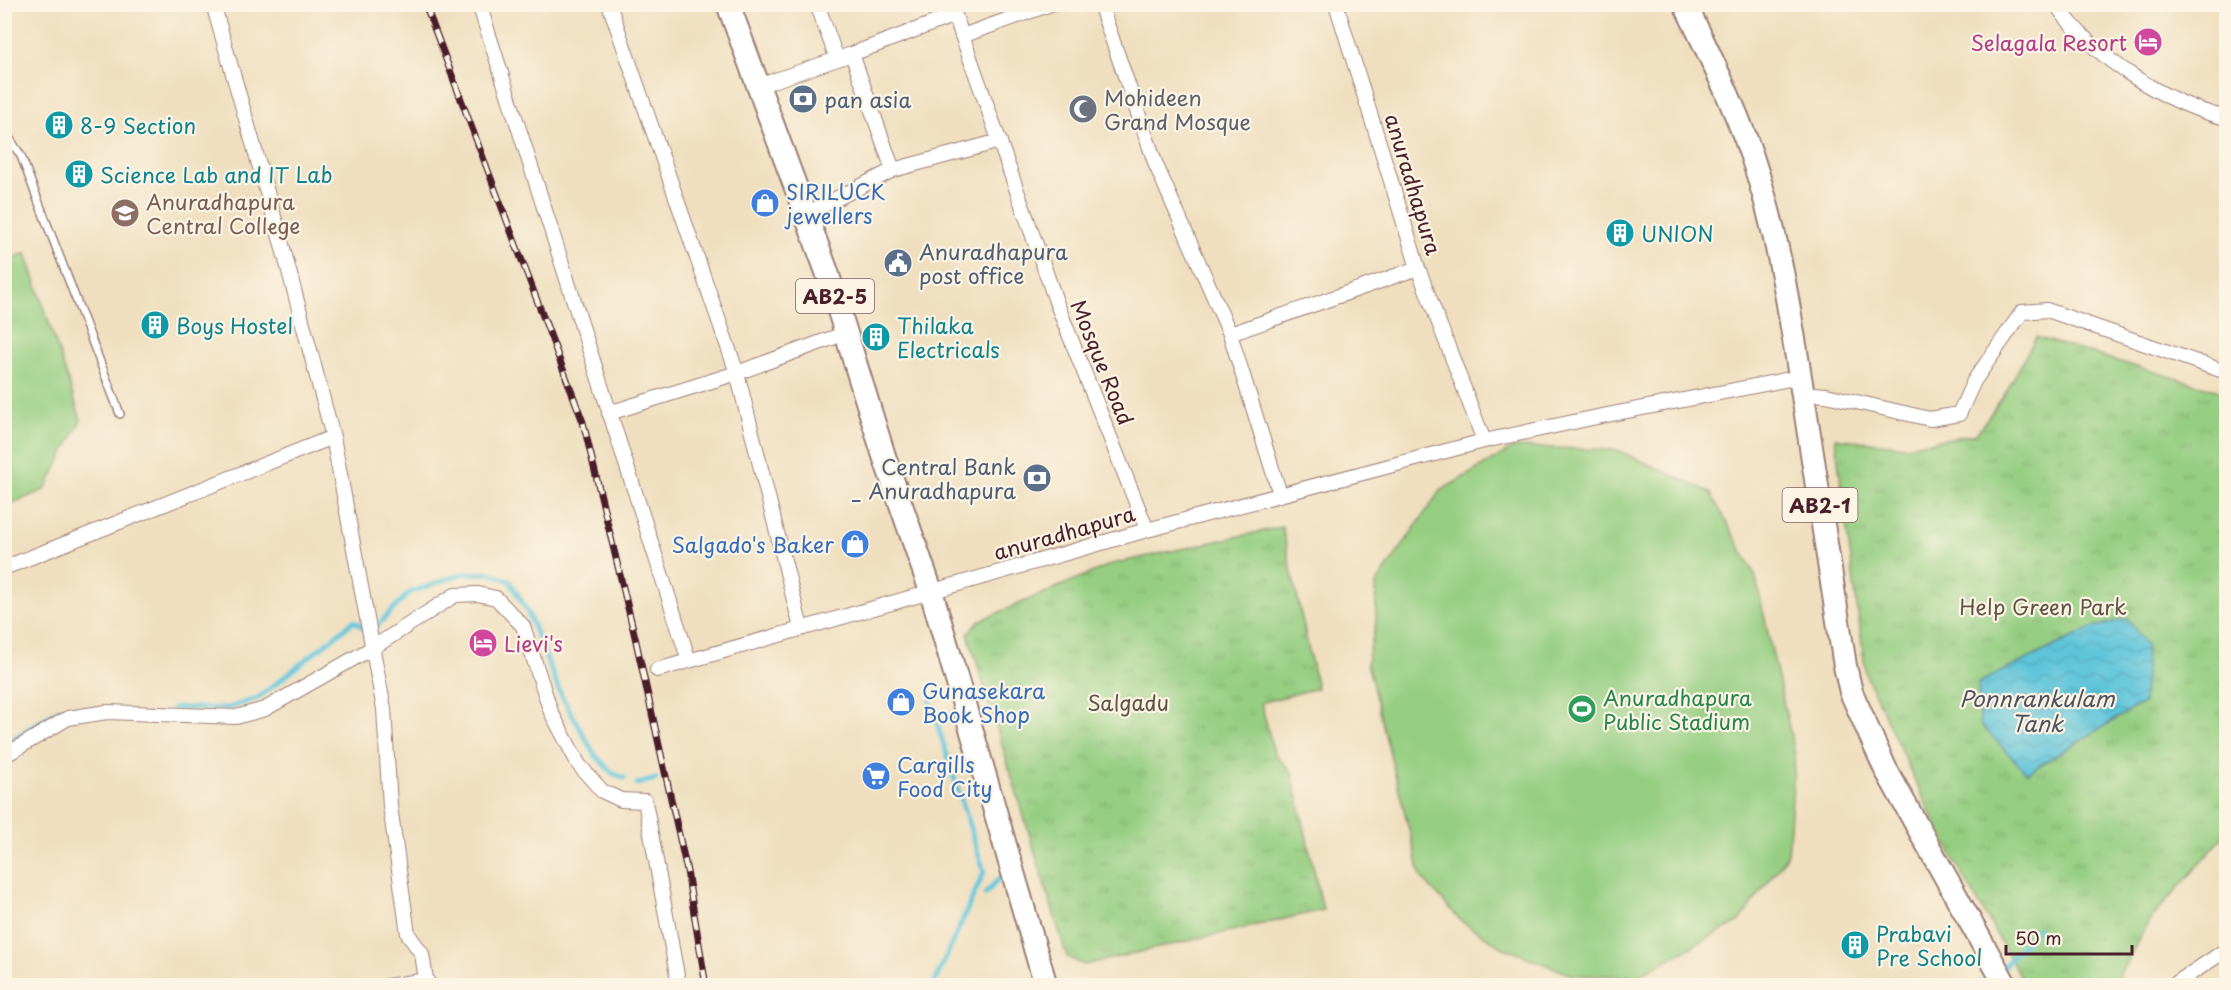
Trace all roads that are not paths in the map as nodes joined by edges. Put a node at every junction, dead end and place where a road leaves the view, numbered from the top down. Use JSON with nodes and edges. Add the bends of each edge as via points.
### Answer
{"nodes":[{"id":1,"x":213,"y":4,"type":"edge"},
{"id":2,"x":479,"y":4,"type":"edge"},
{"id":3,"x":609,"y":4,"type":"edge"},
{"id":4,"x":728,"y":4,"type":"edge"},
{"id":5,"x":817,"y":4,"type":"edge"},
{"id":6,"x":1051,"y":4,"type":"edge"},
{"id":7,"x":1100,"y":4,"type":"edge"},
{"id":8,"x":1336,"y":4,"type":"edge"},
{"id":9,"x":1685,"y":4,"type":"edge"},
{"id":10,"x":2056,"y":4,"type":"edge"},
{"id":11,"x":953,"y":10,"type":"edge"},
{"id":12,"x":962,"y":36,"type":"junction"},
{"id":13,"x":852,"y":54,"type":"junction"},
{"id":14,"x":837,"y":59,"type":"junction"},
{"id":15,"x":758,"y":86,"type":"junction"},
{"id":16,"x":2226,"y":118,"type":"edge"},
{"id":17,"x":4,"y":130,"type":"edge"},
{"id":18,"x":1000,"y":141,"type":"junction"},
{"id":19,"x":893,"y":170,"type":"junction"},
{"id":20,"x":806,"y":214,"type":"junction"},
{"id":21,"x":1418,"y":268,"type":"junction"},
{"id":22,"x":846,"y":333,"type":"junction"},
{"id":23,"x":1230,"y":334,"type":"junction"},
{"id":24,"x":2226,"y":372,"type":"edge"},
{"id":25,"x":737,"y":373,"type":"junction"},
{"id":26,"x":1801,"y":385,"type":"junction"},
{"id":27,"x":609,"y":413,"type":"junction"},
{"id":28,"x":120,"y":414,"type":"dead end"},
{"id":29,"x":333,"y":437,"type":"junction"},
{"id":30,"x":1484,"y":441,"type":"junction"},
{"id":31,"x":1280,"y":494,"type":"junction"},
{"id":32,"x":1147,"y":530,"type":"junction"},
{"id":33,"x":4,"y":568,"type":"edge"},
{"id":34,"x":932,"y":591,"type":"junction"},
{"id":35,"x":801,"y":628,"type":"junction"},
{"id":36,"x":374,"y":647,"type":"junction"},
{"id":37,"x":689,"y":661,"type":"junction"},
{"id":38,"x":657,"y":670,"type":"dead end"},
{"id":39,"x":4,"y":756,"type":"edge"},
{"id":40,"x":2226,"y":950,"type":"edge"},
{"id":41,"x":427,"y":983,"type":"edge"},
{"id":42,"x":387,"y":986,"type":"edge"},
{"id":43,"x":679,"y":986,"type":"edge"},
{"id":44,"x":1046,"y":986,"type":"edge"},
{"id":45,"x":2006,"y":986,"type":"edge"},
{"id":46,"x":2172,"y":986,"type":"edge"}],
"edges":[{"from":1,"to":29,"type":"street"},
{"from":2,"to":27,"type":"street"},
{"from":3,"to":25,"type":"street"},
{"from":4,"to":15,"type":"main road","number":"AB2-5"},
{"from":5,"to":14,"type":"street"},
{"from":6,"to":12,"type":"street"},
{"from":7,"to":23,"type":"street","via":[[1156,165]]},
{"from":8,"to":21,"type":"street","name":"anuradhapura"},
{"from":9,"to":26,"type":"main road","number":"AB2-1","via":[[1719,76],[1758,175],[1785,287]]},
{"from":10,"to":16,"type":"street","via":[[2100,52],[2155,90]]},
{"from":11,"to":12,"type":"street","name":"Mosque Road"},
{"from":11,"to":13,"type":"street"},
{"from":12,"to":18,"type":"street","name":"Mosque Road"},
{"from":13,"to":14,"type":"street"},
{"from":13,"to":19,"type":"street"},
{"from":14,"to":15,"type":"street"},
{"from":15,"to":20,"type":"main road","number":"AB2-5"},
{"from":17,"to":28,"type":"lane","via":[[21,156]]},
{"from":18,"to":19,"type":"street"},
{"from":18,"to":32,"type":"street","name":"Mosque Road","via":[[1057,304]]},
{"from":19,"to":20,"type":"street"},
{"from":20,"to":22,"type":"main road","number":"AB2-5"},
{"from":21,"to":23,"type":"street"},
{"from":21,"to":30,"type":"street","name":"anuradhapura"},
{"from":22,"to":25,"type":"street"},
{"from":22,"to":34,"type":"main road","number":"AB2-5"},
{"from":23,"to":31,"type":"street"},
{"from":24,"to":26,"type":"street","name":"anuradhapura","via":[[2047,310],[2022,312],[1974,381],[1959,414],[1930,419],[1826,395]]},
{"from":25,"to":27,"type":"street"},
{"from":25,"to":35,"type":"street"},
{"from":26,"to":30,"type":"street","name":"anuradhapura","via":[[1597,417]]},
{"from":26,"to":45,"type":"main road","number":"AB2-1","via":[[1851,692],[1885,768]]},
{"from":27,"to":37,"type":"street"},
{"from":29,"to":33,"type":"street"},
{"from":29,"to":36,"type":"street"},
{"from":30,"to":31,"type":"street","name":"anuradhapura"},
{"from":31,"to":32,"type":"street","name":"anuradhapura"},
{"from":32,"to":34,"type":"street","name":"anuradhapura"},
{"from":34,"to":35,"type":"street","name":"anuradhapura"},
{"from":34,"to":44,"type":"main road","number":"AB2-5"},
{"from":35,"to":37,"type":"street","name":"anuradhapura"},
{"from":36,"to":39,"type":"street","via":[[265,709],[236,717],[107,712],[68,718]]},
{"from":36,"to":41,"type":"street","via":[[406,924],[422,954]]},
{"from":36,"to":43,"type":"street","via":[[455,595],[496,598],[523,626],[552,712],[579,765],[602,791],[621,800],[645,801]]},
{"from":37,"to":38,"type":"street","name":"anuradhapura"},
{"from":40,"to":46,"type":"street"},
{"from":41,"to":42,"type":"street"}]}
